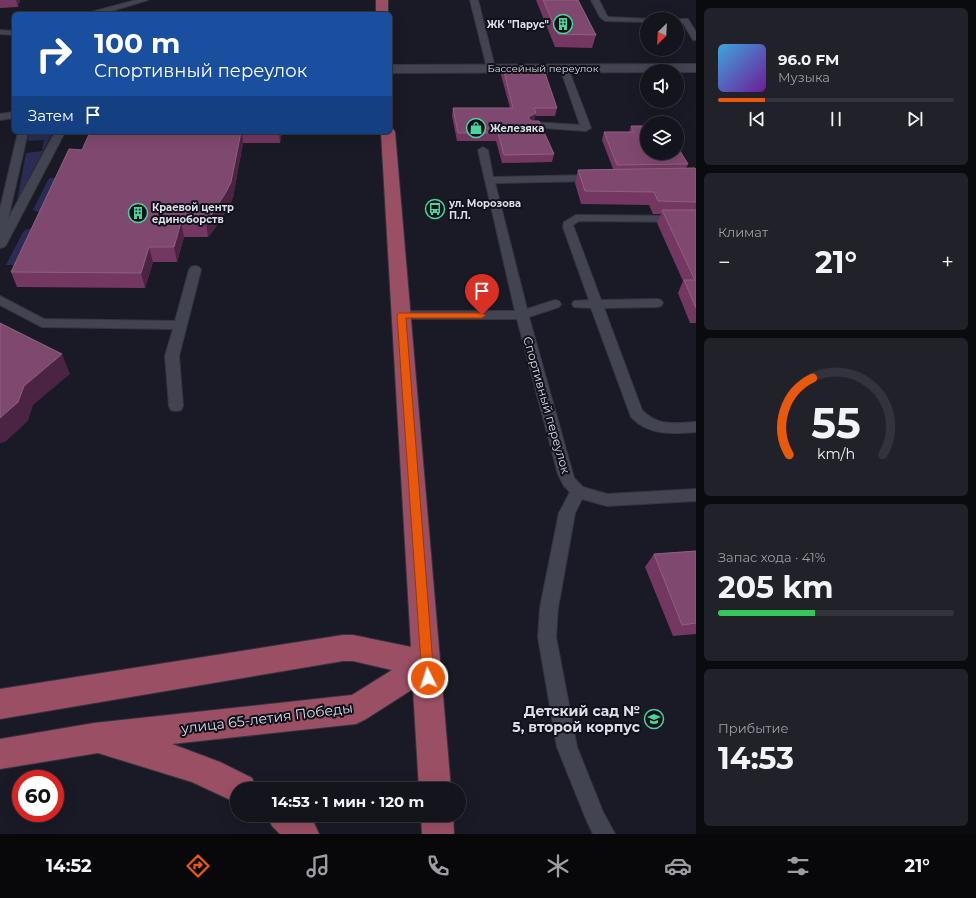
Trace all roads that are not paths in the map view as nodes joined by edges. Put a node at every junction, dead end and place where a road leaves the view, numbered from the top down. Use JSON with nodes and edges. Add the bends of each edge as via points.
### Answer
{"nodes":[{"id":1,"x":144,"y":0,"type":"edge"},
{"id":2,"x":382,"y":0,"type":"edge"},
{"id":3,"x":474,"y":0,"type":"edge"},
{"id":4,"x":595,"y":0,"type":"edge"},
{"id":5,"x":101,"y":12,"type":"edge"},
{"id":6,"x":382,"y":12,"type":"edge"},
{"id":7,"x":640,"y":20,"type":"edge"},
{"id":8,"x":684,"y":21,"type":"edge"},
{"id":9,"x":696,"y":21,"type":"edge"},
{"id":10,"x":684,"y":24,"type":"edge"},
{"id":11,"x":0,"y":32,"type":"edge"},
{"id":12,"x":12,"y":33,"type":"edge"},
{"id":13,"x":696,"y":38,"type":"edge"},
{"id":14,"x":491,"y":68,"type":"junction"},
{"id":15,"x":564,"y":68,"type":"junction"},
{"id":16,"x":696,"y":68,"type":"edge"},
{"id":17,"x":392,"y":69,"type":"edge"},
{"id":18,"x":12,"y":115,"type":"edge"},
{"id":19,"x":0,"y":116,"type":"edge"},
{"id":20,"x":533,"y":125,"type":"edge"},
{"id":21,"x":23,"y":134,"type":"edge"},
{"id":22,"x":59,"y":134,"type":"edge"},
{"id":23,"x":388,"y":134,"type":"edge"},
{"id":24,"x":483,"y":150,"type":"dead end"},
{"id":25,"x":602,"y":178,"type":"edge"},
{"id":26,"x":489,"y":180,"type":"junction"},
{"id":27,"x":696,"y":219,"type":"edge"},
{"id":28,"x":1,"y":242,"type":"edge"},
{"id":29,"x":195,"y":270,"type":"dead end"},
{"id":30,"x":0,"y":300,"type":"edge"},
{"id":31,"x":657,"y":303,"type":"dead end"},
{"id":32,"x":555,"y":304,"type":"dead end"},
{"id":33,"x":578,"y":304,"type":"dead end"},
{"id":34,"x":597,"y":304,"type":"junction"},
{"id":35,"x":402,"y":315,"type":"junction"},
{"id":36,"x":522,"y":315,"type":"junction"},
{"id":37,"x":181,"y":325,"type":"junction"},
{"id":38,"x":176,"y":406,"type":"dead end"},
{"id":39,"x":696,"y":427,"type":"edge"},
{"id":40,"x":578,"y":491,"type":"junction"},
{"id":41,"x":696,"y":495,"type":"edge"},
{"id":42,"x":427,"y":664,"type":"junction"},
{"id":43,"x":0,"y":704,"type":"edge"},
{"id":44,"x":94,"y":738,"type":"junction"},
{"id":45,"x":0,"y":754,"type":"edge"},
{"id":46,"x":230,"y":782,"type":"edge"},
{"id":47,"x":435,"y":782,"type":"edge"},
{"id":48,"x":290,"y":822,"type":"edge"},
{"id":49,"x":437,"y":822,"type":"edge"},
{"id":50,"x":303,"y":834,"type":"edge"},
{"id":51,"x":438,"y":834,"type":"edge"},
{"id":52,"x":605,"y":834,"type":"edge"}],
"edges":[{"from":1,"to":5,"type":"lane"},
{"from":2,"to":6,"type":"main road"},
{"from":3,"to":14,"type":"lane"},
{"from":4,"to":7,"type":"lane","via":[[604,17],[608,19]]},
{"from":8,"to":9,"type":"lane"},
{"from":10,"to":13,"type":"lane"},
{"from":11,"to":12,"type":"lane"},
{"from":14,"to":15,"type":"street","name":"Бассейный переулок"},
{"from":14,"to":17,"type":"street","name":"Бассейный переулок"},
{"from":15,"to":16,"type":"street","name":"Бассейный переулок"},
{"from":15,"to":20,"type":"lane","via":[[586,128]]},
{"from":18,"to":19,"type":"lane"},
{"from":21,"to":28,"type":"lane","via":[[3,219]]},
{"from":22,"to":28,"type":"lane"},
{"from":23,"to":35,"type":"main road"},
{"from":24,"to":26,"type":"lane","name":"Спортивный переулок"},
{"from":25,"to":26,"type":"lane"},
{"from":26,"to":36,"type":"lane","name":"Спортивный переулок"},
{"from":27,"to":34,"type":"lane","via":[[576,218],[571,221],[568,227]]},
{"from":29,"to":37,"type":"lane"},
{"from":30,"to":37,"type":"lane","via":[[42,323]]},
{"from":31,"to":34,"type":"lane"},
{"from":32,"to":36,"type":"lane"},
{"from":33,"to":34,"type":"lane"},
{"from":34,"to":39,"type":"lane","via":[[636,413],[643,422],[664,428]]},
{"from":35,"to":36,"type":"lane"},
{"from":35,"to":42,"type":"main road"},
{"from":36,"to":40,"type":"lane","name":"Спортивный переулок","via":[[565,474]]},
{"from":37,"to":38,"type":"lane","via":[[172,356]]},
{"from":40,"to":41,"type":"lane","via":[[607,500]]},
{"from":40,"to":52,"type":"lane","via":[[567,513],[549,608],[547,637],[567,748],[596,819]]},
{"from":42,"to":43,"type":"main road","via":[[343,648]]},
{"from":42,"to":44,"type":"main road","name":"улица 65-летия Победы","via":[[356,709]]},
{"from":42,"to":47,"type":"main road"},
{"from":44,"to":45,"type":"main road","name":"улица 65-летия Победы"},
{"from":44,"to":46,"type":"main road","via":[[172,758]]},
{"from":48,"to":50,"type":"main road"},
{"from":49,"to":51,"type":"main road"}]}
